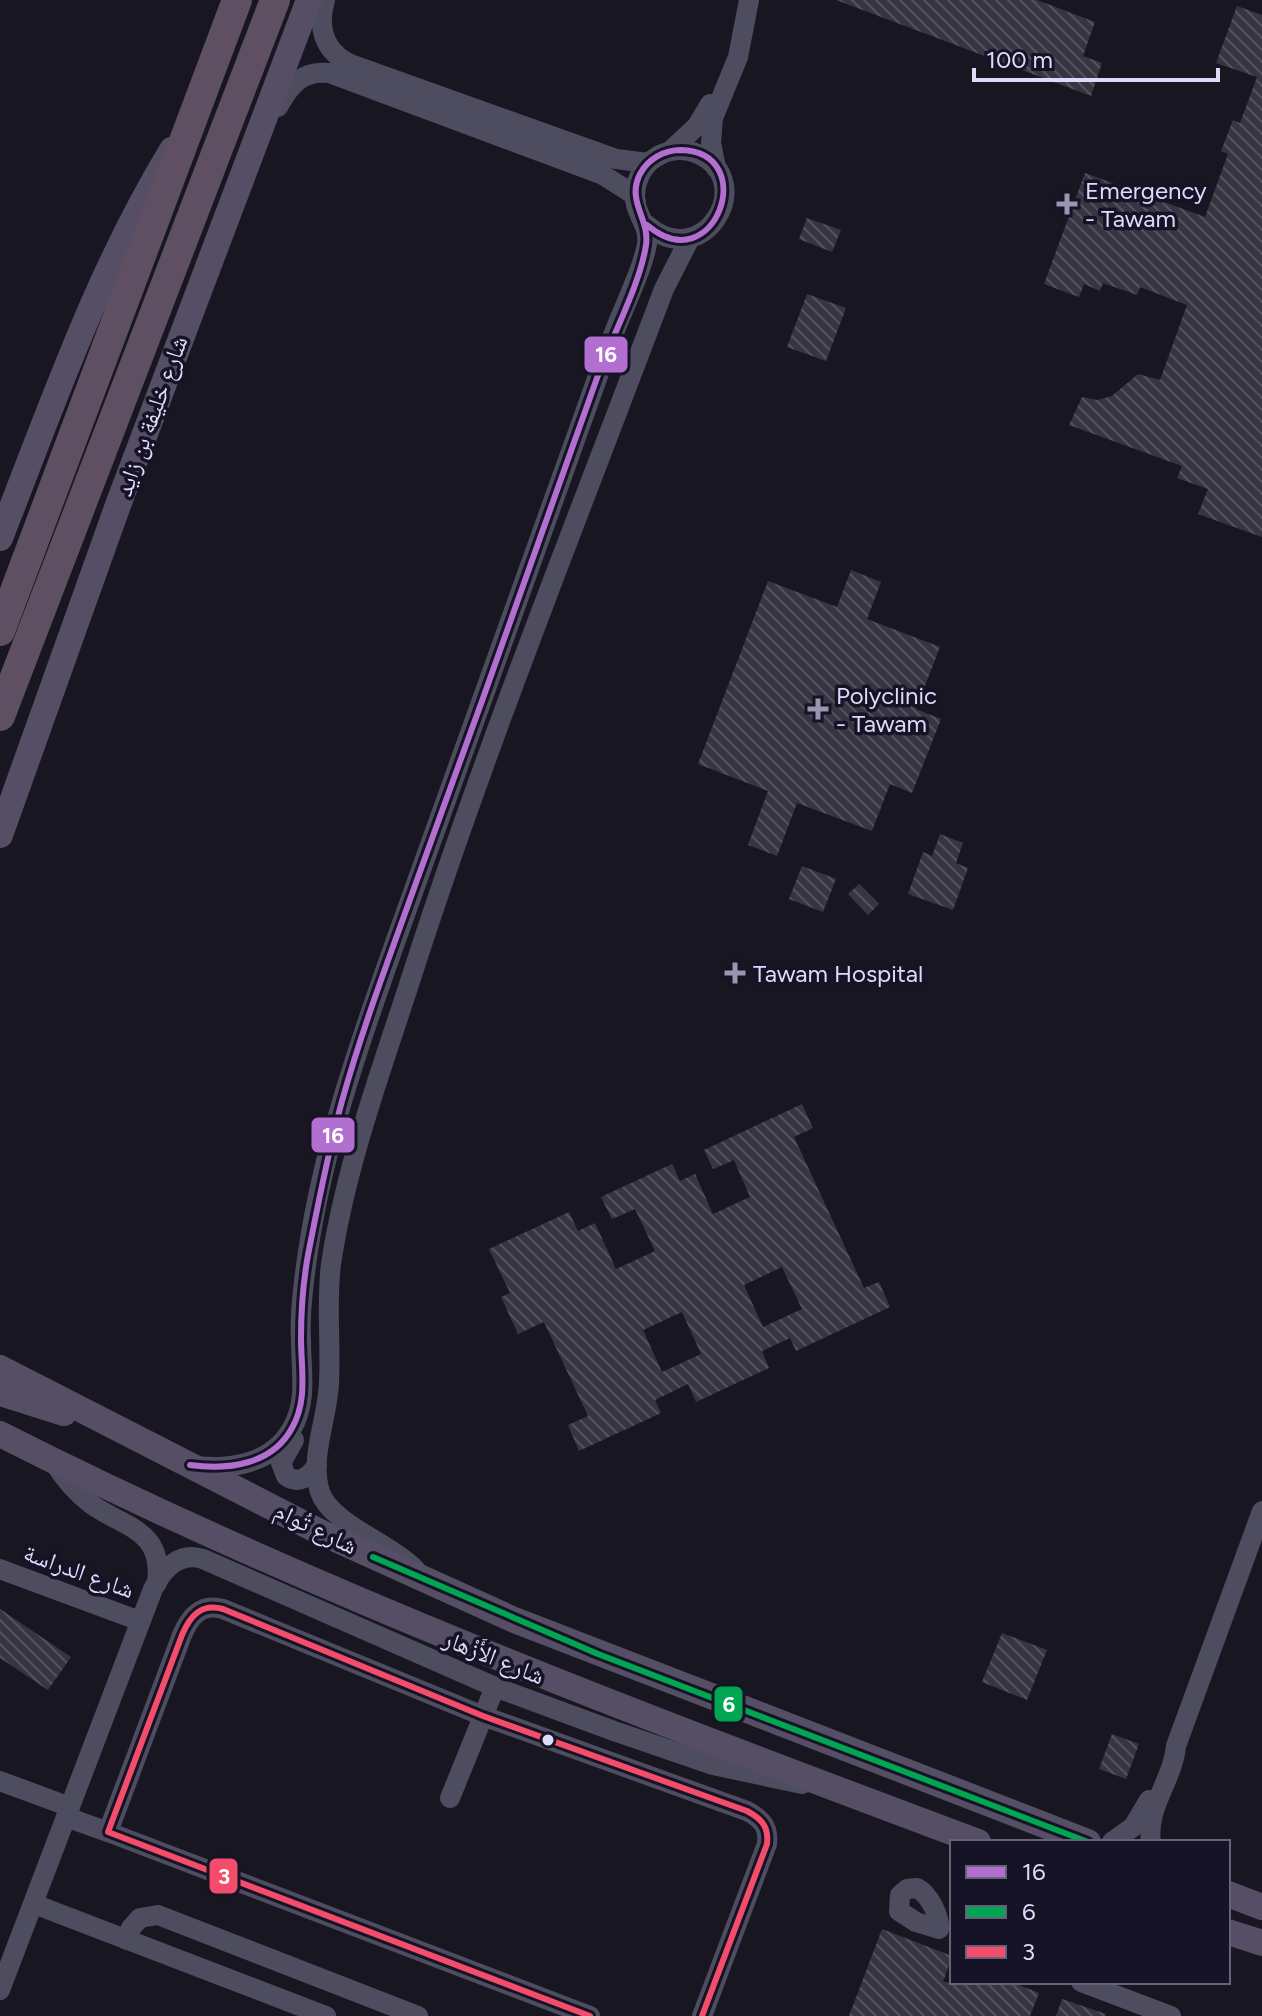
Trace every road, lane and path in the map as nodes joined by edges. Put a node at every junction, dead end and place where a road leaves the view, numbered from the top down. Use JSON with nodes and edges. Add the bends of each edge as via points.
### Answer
{"nodes":[{"id":1,"x":237,"y":0,"type":"edge"},
{"id":2,"x":275,"y":0,"type":"edge"},
{"id":3,"x":309,"y":0,"type":"edge"},
{"id":4,"x":325,"y":0,"type":"edge"},
{"id":5,"x":737,"y":0,"type":"edge"},
{"id":6,"x":749,"y":0,"type":"edge"},
{"id":7,"x":194,"y":117,"type":"junction"},
{"id":8,"x":259,"y":132,"type":"junction"},
{"id":9,"x":670,"y":151,"type":"junction"},
{"id":10,"x":648,"y":163,"type":"junction"},
{"id":11,"x":716,"y":168,"type":"junction"},
{"id":12,"x":636,"y":202,"type":"junction"},
{"id":13,"x":647,"y":225,"type":"junction"},
{"id":14,"x":690,"y":238,"type":"junction"},
{"id":15,"x":0,"y":538,"type":"edge"},
{"id":16,"x":535,"y":555,"type":"junction"},
{"id":17,"x":537,"y":626,"type":"junction"},
{"id":18,"x":0,"y":631,"type":"edge"},
{"id":19,"x":0,"y":716,"type":"edge"},
{"id":20,"x":0,"y":835,"type":"edge"},
{"id":21,"x":3,"y":1373,"type":"edge"},
{"id":22,"x":302,"y":1398,"type":"junction"},
{"id":23,"x":0,"y":1434,"type":"edge"},
{"id":24,"x":53,"y":1461,"type":"junction"},
{"id":25,"x":190,"y":1465,"type":"junction"},
{"id":26,"x":317,"y":1465,"type":"junction"},
{"id":27,"x":1262,"y":1511,"type":"edge"},
{"id":28,"x":0,"y":1569,"type":"edge"},
{"id":29,"x":427,"y":1582,"type":"junction"},
{"id":30,"x":157,"y":1583,"type":"junction"},
{"id":31,"x":140,"y":1621,"type":"junction"},
{"id":32,"x":495,"y":1687,"type":"junction"},
{"id":33,"x":483,"y":1716,"type":"junction"},
{"id":34,"x":1176,"y":1746,"type":"junction"},
{"id":35,"x":0,"y":1781,"type":"edge"},
{"id":36,"x":831,"y":1787,"type":"junction"},
{"id":37,"x":450,"y":1798,"type":"dead end"},
{"id":38,"x":68,"y":1812,"type":"junction"},
{"id":39,"x":108,"y":1832,"type":"junction"},
{"id":40,"x":973,"y":1840,"type":"edge"},
{"id":41,"x":1083,"y":1840,"type":"edge"},
{"id":42,"x":1116,"y":1840,"type":"edge"},
{"id":43,"x":1151,"y":1840,"type":"edge"},
{"id":44,"x":1230,"y":1895,"type":"edge"},
{"id":45,"x":34,"y":1904,"type":"junction"},
{"id":46,"x":1262,"y":1907,"type":"edge"},
{"id":47,"x":178,"y":1922,"type":"junction"},
{"id":48,"x":1230,"y":1933,"type":"edge"},
{"id":49,"x":127,"y":1940,"type":"junction"},
{"id":50,"x":1262,"y":1943,"type":"edge"},
{"id":51,"x":165,"y":1954,"type":"junction"},
{"id":52,"x":1086,"y":1984,"type":"edge"},
{"id":53,"x":0,"y":1990,"type":"edge"},
{"id":54,"x":374,"y":2009,"type":"edge"},
{"id":55,"x":1168,"y":2015,"type":"edge"},
{"id":56,"x":326,"y":2016,"type":"edge"},
{"id":57,"x":416,"y":2016,"type":"edge"},
{"id":58,"x":590,"y":2016,"type":"edge"},
{"id":59,"x":702,"y":2016,"type":"edge"}],
"edges":[{"from":1,"to":7,"type":"highway"},
{"from":2,"to":19,"type":"highway","name":"شارع خليفة بن زايد"},
{"from":3,"to":8,"type":"main road","name":"شارع خليفة بن زايد"},
{"from":4,"to":10,"type":"street","via":[[324,38],[331,51],[350,64],[616,159]]},
{"from":5,"to":9,"type":"street","via":[[727,55],[709,107]]},
{"from":6,"to":11,"type":"street","via":[[738,57],[713,118]]},
{"from":7,"to":15,"type":"main road","via":[[118,247]]},
{"from":7,"to":18,"type":"highway"},
{"from":8,"to":12,"type":"street","via":[[297,79],[329,73],[603,175],[633,194]]},
{"from":8,"to":20,"type":"main road","name":"شارع خليفة بن زايد"},
{"from":9,"to":10,"type":"street"},
{"from":9,"to":11,"type":"street","via":[[695,153]]},
{"from":10,"to":12,"type":"street","via":[[637,181]]},
{"from":11,"to":14,"type":"street","via":[[724,190],[721,211],[710,227]]},
{"from":12,"to":13,"type":"street"},
{"from":13,"to":14,"type":"street","via":[[667,237]]},
{"from":13,"to":16,"type":"street","via":[[642,263]]},
{"from":14,"to":17,"type":"street","via":[[664,289]]},
{"from":16,"to":17,"type":"street","via":[[525,612]]},
{"from":16,"to":22,"type":"street","via":[[340,1110],[305,1269]]},
{"from":17,"to":26,"type":"street","via":[[430,913],[349,1179],[328,1292],[329,1382]]},
{"from":21,"to":25,"type":"main road","name":"شارع تُوام"},
{"from":22,"to":25,"type":"street","via":[[290,1433],[272,1452],[240,1464]]},
{"from":22,"to":26,"type":"street","via":[[301,1426],[281,1468],[290,1479],[300,1480]]},
{"from":23,"to":24,"type":"main road","name":"شارع تُوام"},
{"from":24,"to":30,"type":"street","via":[[82,1497],[149,1540]]},
{"from":24,"to":36,"type":"main road","name":"شارع تُوام","via":[[321,1585]]},
{"from":25,"to":29,"type":"main road","name":"شارع تُوام"},
{"from":26,"to":29,"type":"street","via":[[329,1507],[400,1555]]},
{"from":27,"to":34,"type":"street"},
{"from":28,"to":31,"type":"street","name":"شارع الدراسة"},
{"from":29,"to":41,"type":"main road","name":"شارع تُوام","via":[[598,1654]]},
{"from":30,"to":31,"type":"street","name":"شارع الأَزْهار"},
{"from":30,"to":32,"type":"street","name":"شارع الأَزْهار","via":[[181,1558],[196,1556]]},
{"from":31,"to":38,"type":"street","name":"شارع الأَزْهار"},
{"from":32,"to":33,"type":"street"},
{"from":32,"to":36,"type":"street","name":"شارع الأَزْهار","via":[[713,1765]]},
{"from":33,"to":37,"type":"street"},
{"from":33,"to":39,"type":"street","via":[[223,1609],[204,1608],[185,1628]]},
{"from":33,"to":59,"type":"street","via":[[747,1811],[763,1822],[767,1844]]},
{"from":34,"to":42,"type":"street","via":[[1139,1820]]},
{"from":34,"to":43,"type":"street","via":[[1153,1811]]},
{"from":35,"to":38,"type":"street"},
{"from":36,"to":40,"type":"main road","name":"شارع تُوام"},
{"from":38,"to":39,"type":"street"},
{"from":38,"to":45,"type":"street","name":"شارع الأَزْهار"},
{"from":39,"to":58,"type":"street"},
{"from":44,"to":46,"type":"main road"},
{"from":45,"to":49,"type":"street"},
{"from":45,"to":53,"type":"street","name":"شارع الأَزْهار"},
{"from":47,"to":49,"type":"street","via":[[146,1915],[135,1922]]},
{"from":47,"to":51,"type":"street"},
{"from":47,"to":54,"type":"street"},
{"from":48,"to":50,"type":"main road"},
{"from":49,"to":51,"type":"street"},
{"from":51,"to":56,"type":"street"},
{"from":52,"to":55,"type":"street"},
{"from":54,"to":57,"type":"street"}]}
